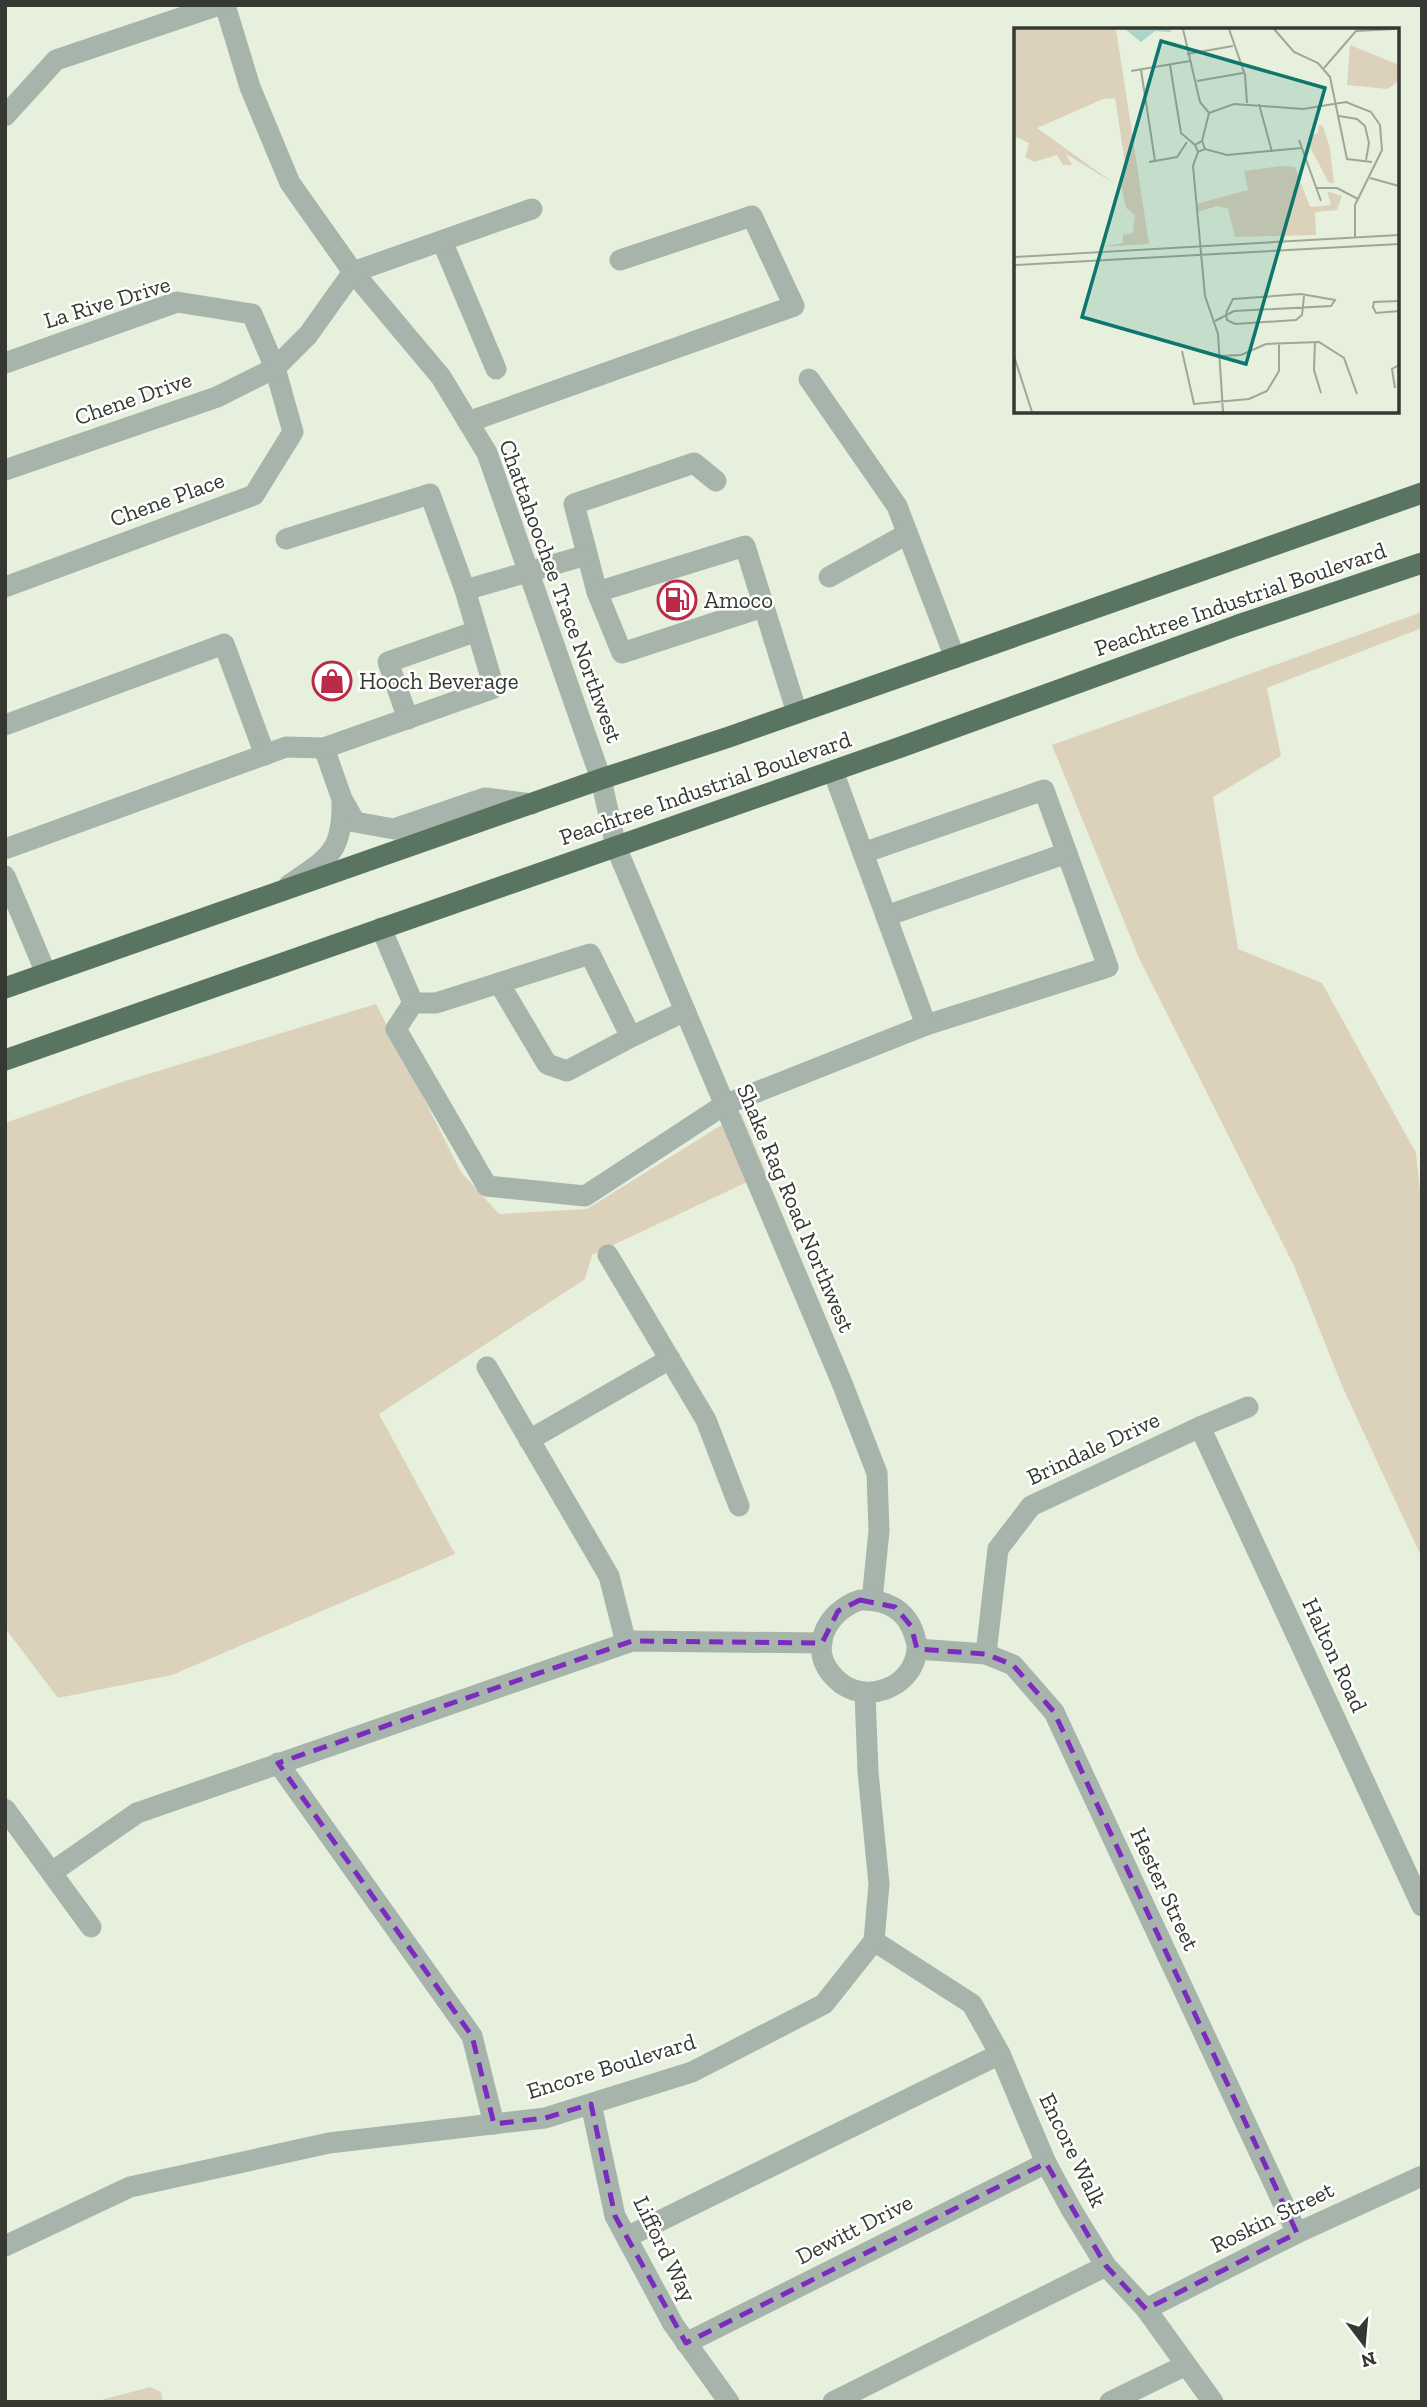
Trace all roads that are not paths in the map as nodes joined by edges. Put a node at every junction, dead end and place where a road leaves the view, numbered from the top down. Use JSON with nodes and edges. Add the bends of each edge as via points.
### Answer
{"nodes":[{"id":1,"x":219,"y":5,"type":"edge"},
{"id":2,"x":225,"y":5,"type":"edge"},
{"id":3,"x":5,"y":116,"type":"edge"},
{"id":4,"x":531,"y":209,"type":"dead end"},
{"id":5,"x":442,"y":241,"type":"junction"},
{"id":6,"x":620,"y":260,"type":"dead end"},
{"id":7,"x":353,"y":272,"type":"junction"},
{"id":8,"x":5,"y":363,"type":"edge"},
{"id":9,"x":275,"y":368,"type":"junction"},
{"id":10,"x":496,"y":369,"type":"dead end"},
{"id":11,"x":809,"y":379,"type":"dead end"},
{"id":12,"x":468,"y":422,"type":"junction"},
{"id":13,"x":5,"y":470,"type":"edge"},
{"id":14,"x":716,"y":481,"type":"dead end"},
{"id":15,"x":1422,"y":493,"type":"edge"},
{"id":16,"x":907,"y":534,"type":"junction"},
{"id":17,"x":286,"y":539,"type":"dead end"},
{"id":18,"x":587,"y":555,"type":"junction"},
{"id":19,"x":1422,"y":563,"type":"edge"},
{"id":20,"x":530,"y":571,"type":"junction"},
{"id":21,"x":829,"y":577,"type":"dead end"},
{"id":22,"x":5,"y":587,"type":"edge"},
{"id":23,"x":466,"y":590,"type":"junction"},
{"id":24,"x":597,"y":592,"type":"junction"},
{"id":25,"x":763,"y":607,"type":"junction"},
{"id":26,"x":477,"y":631,"type":"junction"},
{"id":27,"x":955,"y":657,"type":"junction"},
{"id":28,"x":797,"y":713,"type":"junction"},
{"id":29,"x":408,"y":719,"type":"junction"},
{"id":30,"x":5,"y":725,"type":"edge"},
{"id":31,"x":324,"y":748,"type":"junction"},
{"id":32,"x":265,"y":755,"type":"junction"},
{"id":33,"x":833,"y":771,"type":"junction"},
{"id":34,"x":601,"y":779,"type":"junction"},
{"id":35,"x":342,"y":799,"type":"junction"},
{"id":36,"x":532,"y":804,"type":"junction"},
{"id":37,"x":616,"y":846,"type":"junction"},
{"id":38,"x":5,"y":849,"type":"edge"},
{"id":39,"x":863,"y":853,"type":"junction"},
{"id":40,"x":1067,"y":853,"type":"junction"},
{"id":41,"x":5,"y":876,"type":"edge"},
{"id":42,"x":280,"y":891,"type":"junction"},
{"id":43,"x":886,"y":916,"type":"junction"},
{"id":44,"x":380,"y":928,"type":"junction"},
{"id":45,"x":46,"y":973,"type":"junction"},
{"id":46,"x":499,"y":983,"type":"junction"},
{"id":47,"x":5,"y":988,"type":"edge"},
{"id":48,"x":413,"y":1003,"type":"junction"},
{"id":49,"x":685,"y":1011,"type":"junction"},
{"id":50,"x":926,"y":1025,"type":"junction"},
{"id":51,"x":631,"y":1037,"type":"junction"},
{"id":52,"x":5,"y":1060,"type":"edge"},
{"id":53,"x":724,"y":1105,"type":"junction"},
{"id":54,"x":608,"y":1255,"type":"dead end"},
{"id":55,"x":670,"y":1359,"type":"junction"},
{"id":56,"x":487,"y":1367,"type":"dead end"},
{"id":57,"x":1248,"y":1408,"type":"dead end"},
{"id":58,"x":1200,"y":1427,"type":"junction"},
{"id":59,"x":530,"y":1440,"type":"junction"},
{"id":60,"x":739,"y":1506,"type":"dead end"},
{"id":61,"x":872,"y":1600,"type":"junction"},
{"id":62,"x":626,"y":1643,"type":"junction"},
{"id":63,"x":822,"y":1643,"type":"junction"},
{"id":64,"x":917,"y":1649,"type":"junction"},
{"id":65,"x":986,"y":1654,"type":"junction"},
{"id":66,"x":865,"y":1693,"type":"junction"},
{"id":67,"x":278,"y":1763,"type":"junction"},
{"id":68,"x":5,"y":1808,"type":"edge"},
{"id":69,"x":51,"y":1872,"type":"junction"},
{"id":70,"x":1422,"y":1906,"type":"edge"},
{"id":71,"x":91,"y":1927,"type":"dead end"},
{"id":72,"x":874,"y":1941,"type":"junction"},
{"id":73,"x":1000,"y":2054,"type":"junction"},
{"id":74,"x":591,"y":2104,"type":"junction"},
{"id":75,"x":494,"y":2124,"type":"junction"},
{"id":76,"x":1046,"y":2163,"type":"junction"},
{"id":77,"x":1422,"y":2176,"type":"edge"},
{"id":78,"x":1297,"y":2233,"type":"junction"},
{"id":79,"x":626,"y":2236,"type":"junction"},
{"id":80,"x":5,"y":2246,"type":"edge"},
{"id":81,"x":1106,"y":2266,"type":"junction"},
{"id":82,"x":1146,"y":2309,"type":"junction"},
{"id":83,"x":686,"y":2343,"type":"junction"},
{"id":84,"x":1186,"y":2365,"type":"junction"},
{"id":85,"x":729,"y":2402,"type":"edge"},
{"id":86,"x":833,"y":2402,"type":"edge"},
{"id":87,"x":1110,"y":2402,"type":"edge"},
{"id":88,"x":1213,"y":2402,"type":"edge"}],
"edges":[{"from":1,"to":3,"type":"street","via":[[56,60]]},
{"from":2,"to":7,"type":"street","name":"Chattahoochee Trace Northwest","via":[[250,87],[290,183]]},
{"from":4,"to":5,"type":"street"},
{"from":5,"to":7,"type":"street"},
{"from":5,"to":10,"type":"street"},
{"from":6,"to":12,"type":"street","via":[[752,216],[794,306]]},
{"from":7,"to":9,"type":"street","name":"Chene Drive","via":[[308,335]]},
{"from":7,"to":12,"type":"street","name":"Chattahoochee Trace Northwest","via":[[440,377]]},
{"from":8,"to":9,"type":"street","name":"La Rive Drive","via":[[177,302],[252,314]]},
{"from":9,"to":13,"type":"street","name":"Chene Drive","via":[[217,397]]},
{"from":9,"to":22,"type":"street","name":"Chene Place","via":[[293,432],[254,495]]},
{"from":11,"to":16,"type":"street","via":[[897,506]]},
{"from":12,"to":20,"type":"street","name":"Chattahoochee Trace Northwest","via":[[487,453]]},
{"from":14,"to":18,"type":"street","via":[[694,463],[574,505]]},
{"from":15,"to":27,"type":"highway","name":"Peachtree Industrial Boulevard"},
{"from":16,"to":21,"type":"street"},
{"from":16,"to":27,"type":"street"},
{"from":17,"to":23,"type":"street","via":[[430,494]]},
{"from":18,"to":20,"type":"street"},
{"from":18,"to":24,"type":"street"},
{"from":19,"to":33,"type":"highway","name":"Peachtree Industrial Boulevard"},
{"from":20,"to":23,"type":"street"},
{"from":20,"to":34,"type":"street","name":"Chattahoochee Trace Northwest"},
{"from":23,"to":26,"type":"street"},
{"from":24,"to":25,"type":"street","via":[[622,653]]},
{"from":24,"to":25,"type":"street","via":[[745,546]]},
{"from":25,"to":28,"type":"street"},
{"from":26,"to":29,"type":"street","via":[[494,688]]},
{"from":26,"to":29,"type":"street","via":[[388,662]]},
{"from":27,"to":28,"type":"highway","name":"Peachtree Industrial Boulevard"},
{"from":28,"to":34,"type":"highway","name":"Peachtree Industrial Boulevard"},
{"from":29,"to":31,"type":"street"},
{"from":30,"to":32,"type":"street","via":[[224,643]]},
{"from":31,"to":32,"type":"street","via":[[286,747]]},
{"from":31,"to":35,"type":"street"},
{"from":32,"to":38,"type":"street"},
{"from":33,"to":37,"type":"highway","name":"Peachtree Industrial Boulevard"},
{"from":33,"to":39,"type":"street"},
{"from":34,"to":36,"type":"highway","name":"Peachtree Industrial Boulevard"},
{"from":34,"to":37,"type":"street","name":"Chattahoochee Trace Northwest"},
{"from":35,"to":36,"type":"street","via":[[355,822],[394,829],[485,798]]},
{"from":35,"to":42,"type":"street","via":[[343,827],[330,857]]},
{"from":36,"to":42,"type":"highway","name":"Peachtree Industrial Boulevard"},
{"from":37,"to":44,"type":"highway","name":"Peachtree Industrial Boulevard"},
{"from":37,"to":49,"type":"street","name":"Shake Rag Road Northwest"},
{"from":39,"to":40,"type":"street","via":[[1044,790]]},
{"from":39,"to":43,"type":"street"},
{"from":40,"to":43,"type":"street"},
{"from":40,"to":50,"type":"street","via":[[1108,967]]},
{"from":41,"to":45,"type":"street"},
{"from":42,"to":45,"type":"highway","name":"Peachtree Industrial Boulevard"},
{"from":43,"to":50,"type":"street"},
{"from":44,"to":48,"type":"street"},
{"from":44,"to":52,"type":"highway","name":"Peachtree Industrial Boulevard"},
{"from":45,"to":47,"type":"highway","name":"Peachtree Industrial Boulevard"},
{"from":46,"to":48,"type":"street","via":[[436,1003]]},
{"from":46,"to":51,"type":"street","via":[[590,954]]},
{"from":46,"to":51,"type":"street","via":[[547,1065],[567,1071]]},
{"from":48,"to":53,"type":"street","via":[[396,1029],[487,1186],[584,1196]]},
{"from":49,"to":51,"type":"street"},
{"from":49,"to":53,"type":"street","name":"Shake Rag Road Northwest"},
{"from":50,"to":53,"type":"street"},
{"from":53,"to":61,"type":"street","name":"Shake Rag Road Northwest","via":[[877,1473],[879,1531]]},
{"from":54,"to":55,"type":"street"},
{"from":55,"to":59,"type":"street"},
{"from":55,"to":60,"type":"street","via":[[706,1420]]},
{"from":56,"to":59,"type":"street"},
{"from":57,"to":58,"type":"street","name":"Brindale Drive"},
{"from":58,"to":65,"type":"street","name":"Brindale Drive","via":[[1031,1506],[998,1549]]},
{"from":58,"to":70,"type":"street","name":"Halton Road"},
{"from":59,"to":62,"type":"street","via":[[609,1576]]},
{"from":61,"to":63,"type":"street","via":[[860,1600],[838,1611],[824,1631]]},
{"from":61,"to":64,"type":"street","via":[[904,1616]]},
{"from":62,"to":63,"type":"street"},
{"from":62,"to":67,"type":"street"},
{"from":63,"to":66,"type":"street","via":[[822,1655],[833,1677]]},
{"from":64,"to":65,"type":"street","name":"Hester Street"},
{"from":64,"to":66,"type":"street","via":[[899,1682],[889,1689]]},
{"from":65,"to":78,"type":"street","name":"Hester Street","via":[[1013,1665],[1054,1712]]},
{"from":66,"to":72,"type":"street","via":[[879,1884]]},
{"from":67,"to":69,"type":"street","via":[[137,1812]]},
{"from":67,"to":75,"type":"street","via":[[472,2036]]},
{"from":68,"to":69,"type":"street"},
{"from":69,"to":71,"type":"street"},
{"from":72,"to":73,"type":"street","name":"Encore Walk","via":[[972,2004]]},
{"from":72,"to":74,"type":"street","name":"Encore Boulevard","via":[[824,2004],[692,2072]]},
{"from":73,"to":76,"type":"street","name":"Encore Walk"},
{"from":73,"to":79,"type":"street"},
{"from":74,"to":75,"type":"street","name":"Encore Boulevard","via":[[545,2118]]},
{"from":74,"to":79,"type":"street","name":"Lifford Way","via":[[615,2216]]},
{"from":75,"to":80,"type":"street","name":"Encore Boulevard","via":[[329,2143],[130,2187]]},
{"from":76,"to":81,"type":"street","name":"Encore Walk"},
{"from":76,"to":83,"type":"street","name":"Dewitt Drive"},
{"from":77,"to":78,"type":"street","name":"Roskin Street"},
{"from":78,"to":82,"type":"street","name":"Roskin Street"},
{"from":79,"to":83,"type":"street","name":"Lifford Way"},
{"from":81,"to":82,"type":"street","name":"Encore Walk"},
{"from":81,"to":86,"type":"street"},
{"from":82,"to":84,"type":"street","name":"Encore Walk"},
{"from":83,"to":85,"type":"street","name":"Lifford Way"},
{"from":84,"to":87,"type":"street"},
{"from":84,"to":88,"type":"street","name":"Encore Walk"}]}
